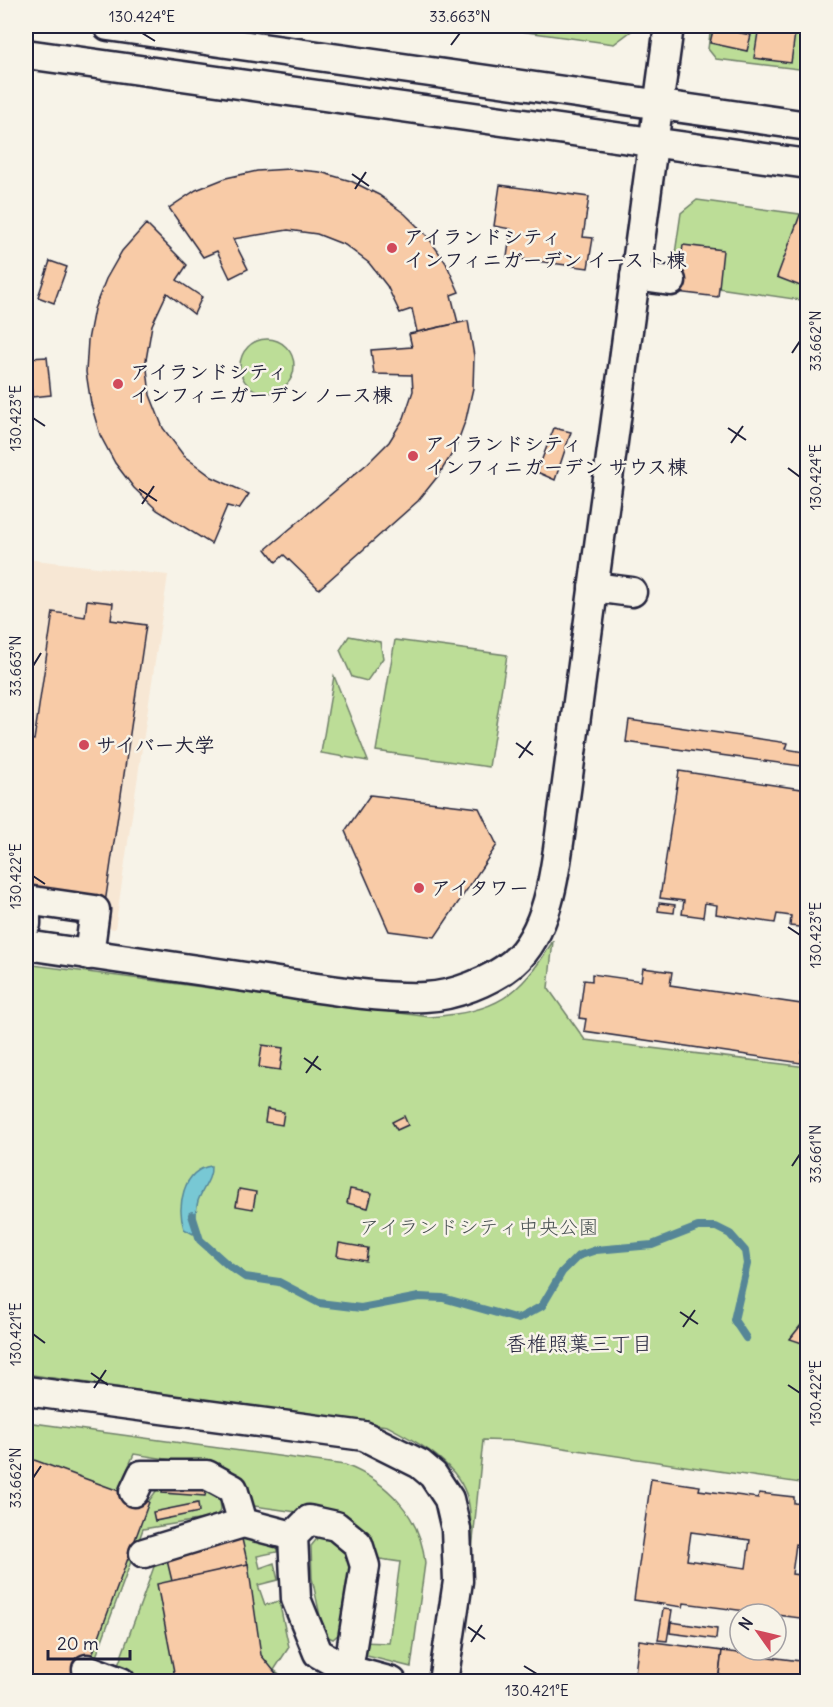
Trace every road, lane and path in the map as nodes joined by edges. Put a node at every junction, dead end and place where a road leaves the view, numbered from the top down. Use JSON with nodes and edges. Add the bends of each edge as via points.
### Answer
{"nodes":[{"id":1,"x":108,"y":26,"type":"edge"},
{"id":2,"x":669,"y":26,"type":"edge"},
{"id":3,"x":26,"y":54,"type":"edge"},
{"id":4,"x":660,"y":105,"type":"junction"},
{"id":5,"x":807,"y":126,"type":"edge"},
{"id":6,"x":654,"y":142,"type":"junction"},
{"id":7,"x":807,"y":164,"type":"edge"},
{"id":8,"x":635,"y":276,"type":"junction"},
{"id":9,"x":671,"y":281,"type":"dead end"},
{"id":10,"x":593,"y":587,"type":"junction"},
{"id":11,"x":632,"y":592,"type":"dead end"},
{"id":12,"x":26,"y":924,"type":"edge"},
{"id":13,"x":26,"y":945,"type":"edge"},
{"id":14,"x":88,"y":955,"type":"junction"},
{"id":15,"x":26,"y":1391,"type":"edge"},
{"id":16,"x":134,"y":1492,"type":"dead end"},
{"id":17,"x":243,"y":1523,"type":"junction"},
{"id":18,"x":293,"y":1536,"type":"junction"},
{"id":19,"x":144,"y":1553,"type":"dead end"},
{"id":20,"x":87,"y":1668,"type":"dead end"},
{"id":21,"x":348,"y":1670,"type":"junction"},
{"id":22,"x":122,"y":1682,"type":"edge"},
{"id":23,"x":393,"y":1682,"type":"edge"},
{"id":24,"x":443,"y":1682,"type":"edge"}],
"edges":[{"from":1,"to":4,"type":"street"},
{"from":2,"to":4,"type":"street"},
{"from":3,"to":6,"type":"street"},
{"from":4,"to":5,"type":"street"},
{"from":4,"to":6,"type":"street"},
{"from":6,"to":7,"type":"street"},
{"from":6,"to":8,"type":"street"},
{"from":8,"to":9,"type":"street"},
{"from":8,"to":10,"type":"street"},
{"from":10,"to":11,"type":"street"},
{"from":10,"to":14,"type":"street","via":[[549,898],[541,922],[514,962],[452,992],[404,997]]},
{"from":12,"to":14,"type":"street","via":[[26,900],[95,910]]},
{"from":13,"to":14,"type":"street"},
{"from":15,"to":24,"type":"street","via":[[364,1436],[420,1464],[449,1499],[456,1529],[458,1581]]},
{"from":16,"to":17,"type":"street","via":[[142,1475],[207,1475],[233,1489]]},
{"from":17,"to":18,"type":"street"},
{"from":17,"to":19,"type":"street"},
{"from":18,"to":21,"type":"street","via":[[296,1599],[318,1653]]},
{"from":18,"to":21,"type":"street","via":[[309,1520],[336,1526],[358,1544],[365,1566]]},
{"from":20,"to":22,"type":"street"},
{"from":21,"to":23,"type":"street"}]}
